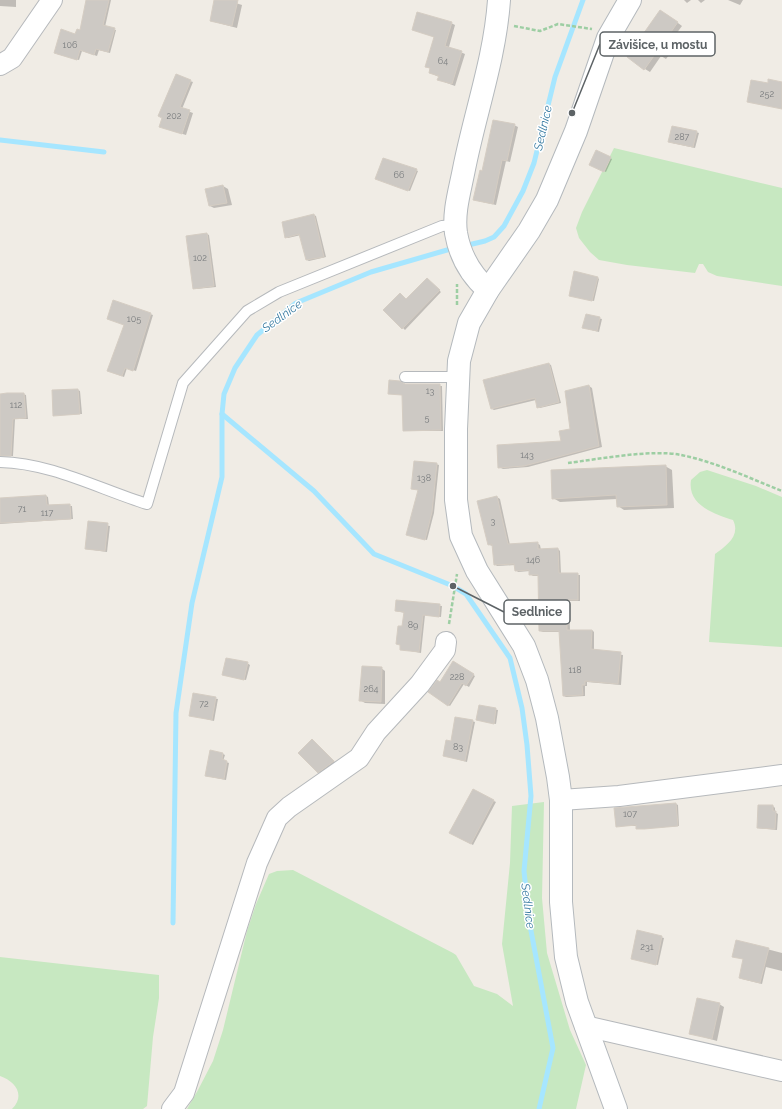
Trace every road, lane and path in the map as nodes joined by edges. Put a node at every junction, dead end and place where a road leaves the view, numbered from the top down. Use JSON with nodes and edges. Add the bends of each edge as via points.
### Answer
{"nodes":[{"id":1,"x":52,"y":0,"type":"edge"},
{"id":2,"x":499,"y":0,"type":"edge"},
{"id":3,"x":630,"y":0,"type":"edge"},
{"id":4,"x":511,"y":24,"type":"dead end"},
{"id":5,"x":588,"y":28,"type":"dead end"},
{"id":6,"x":0,"y":65,"type":"edge"},
{"id":7,"x":456,"y":229,"type":"junction"},
{"id":8,"x":488,"y":290,"type":"junction"},
{"id":9,"x":458,"y":377,"type":"junction"},
{"id":10,"x":405,"y":378,"type":"dead end"},
{"id":11,"x":0,"y":462,"type":"edge"},
{"id":12,"x":568,"y":462,"type":"dead end"},
{"id":13,"x":782,"y":491,"type":"edge"},
{"id":14,"x":457,"y":572,"type":"dead end"},
{"id":15,"x":450,"y":609,"type":"dead end"},
{"id":16,"x":446,"y":642,"type":"dead end"},
{"id":17,"x":782,"y":775,"type":"edge"},
{"id":18,"x":561,"y":800,"type":"junction"},
{"id":19,"x":585,"y":1026,"type":"junction"},
{"id":20,"x":782,"y":1071,"type":"edge"},
{"id":21,"x":172,"y":1109,"type":"edge"},
{"id":22,"x":616,"y":1109,"type":"edge"}],
"edges":[{"from":1,"to":6,"type":"street","via":[[12,58]]},
{"from":2,"to":7,"type":"main road","via":[[494,42],[460,188]]},
{"from":3,"to":8,"type":"main road","via":[[608,38],[576,131],[547,200]]},
{"from":4,"to":5,"type":"path","via":[[522,29],[540,31],[554,24]]},
{"from":7,"to":8,"type":"main road","via":[[469,270]]},
{"from":7,"to":11,"type":"lane","via":[[442,226],[357,259],[279,292],[247,311],[183,383],[147,504],[20,462]]},
{"from":8,"to":9,"type":"main road","via":[[477,307],[465,336]]},
{"from":9,"to":10,"type":"lane"},
{"from":9,"to":18,"type":"main road","via":[[456,500],[461,536],[476,571],[516,633],[531,663],[548,718]]},
{"from":12,"to":13,"type":"path","via":[[645,454],[680,454]]},
{"from":14,"to":15,"type":"path"},
{"from":16,"to":21,"type":"street","via":[[445,650],[420,684],[376,732],[359,758],[277,818],[257,863],[184,1093]]},
{"from":17,"to":18,"type":"street","via":[[613,797]]},
{"from":18,"to":19,"type":"main road","via":[[563,939],[571,981]]},
{"from":19,"to":20,"type":"street"},
{"from":19,"to":22,"type":"main road"}]}
